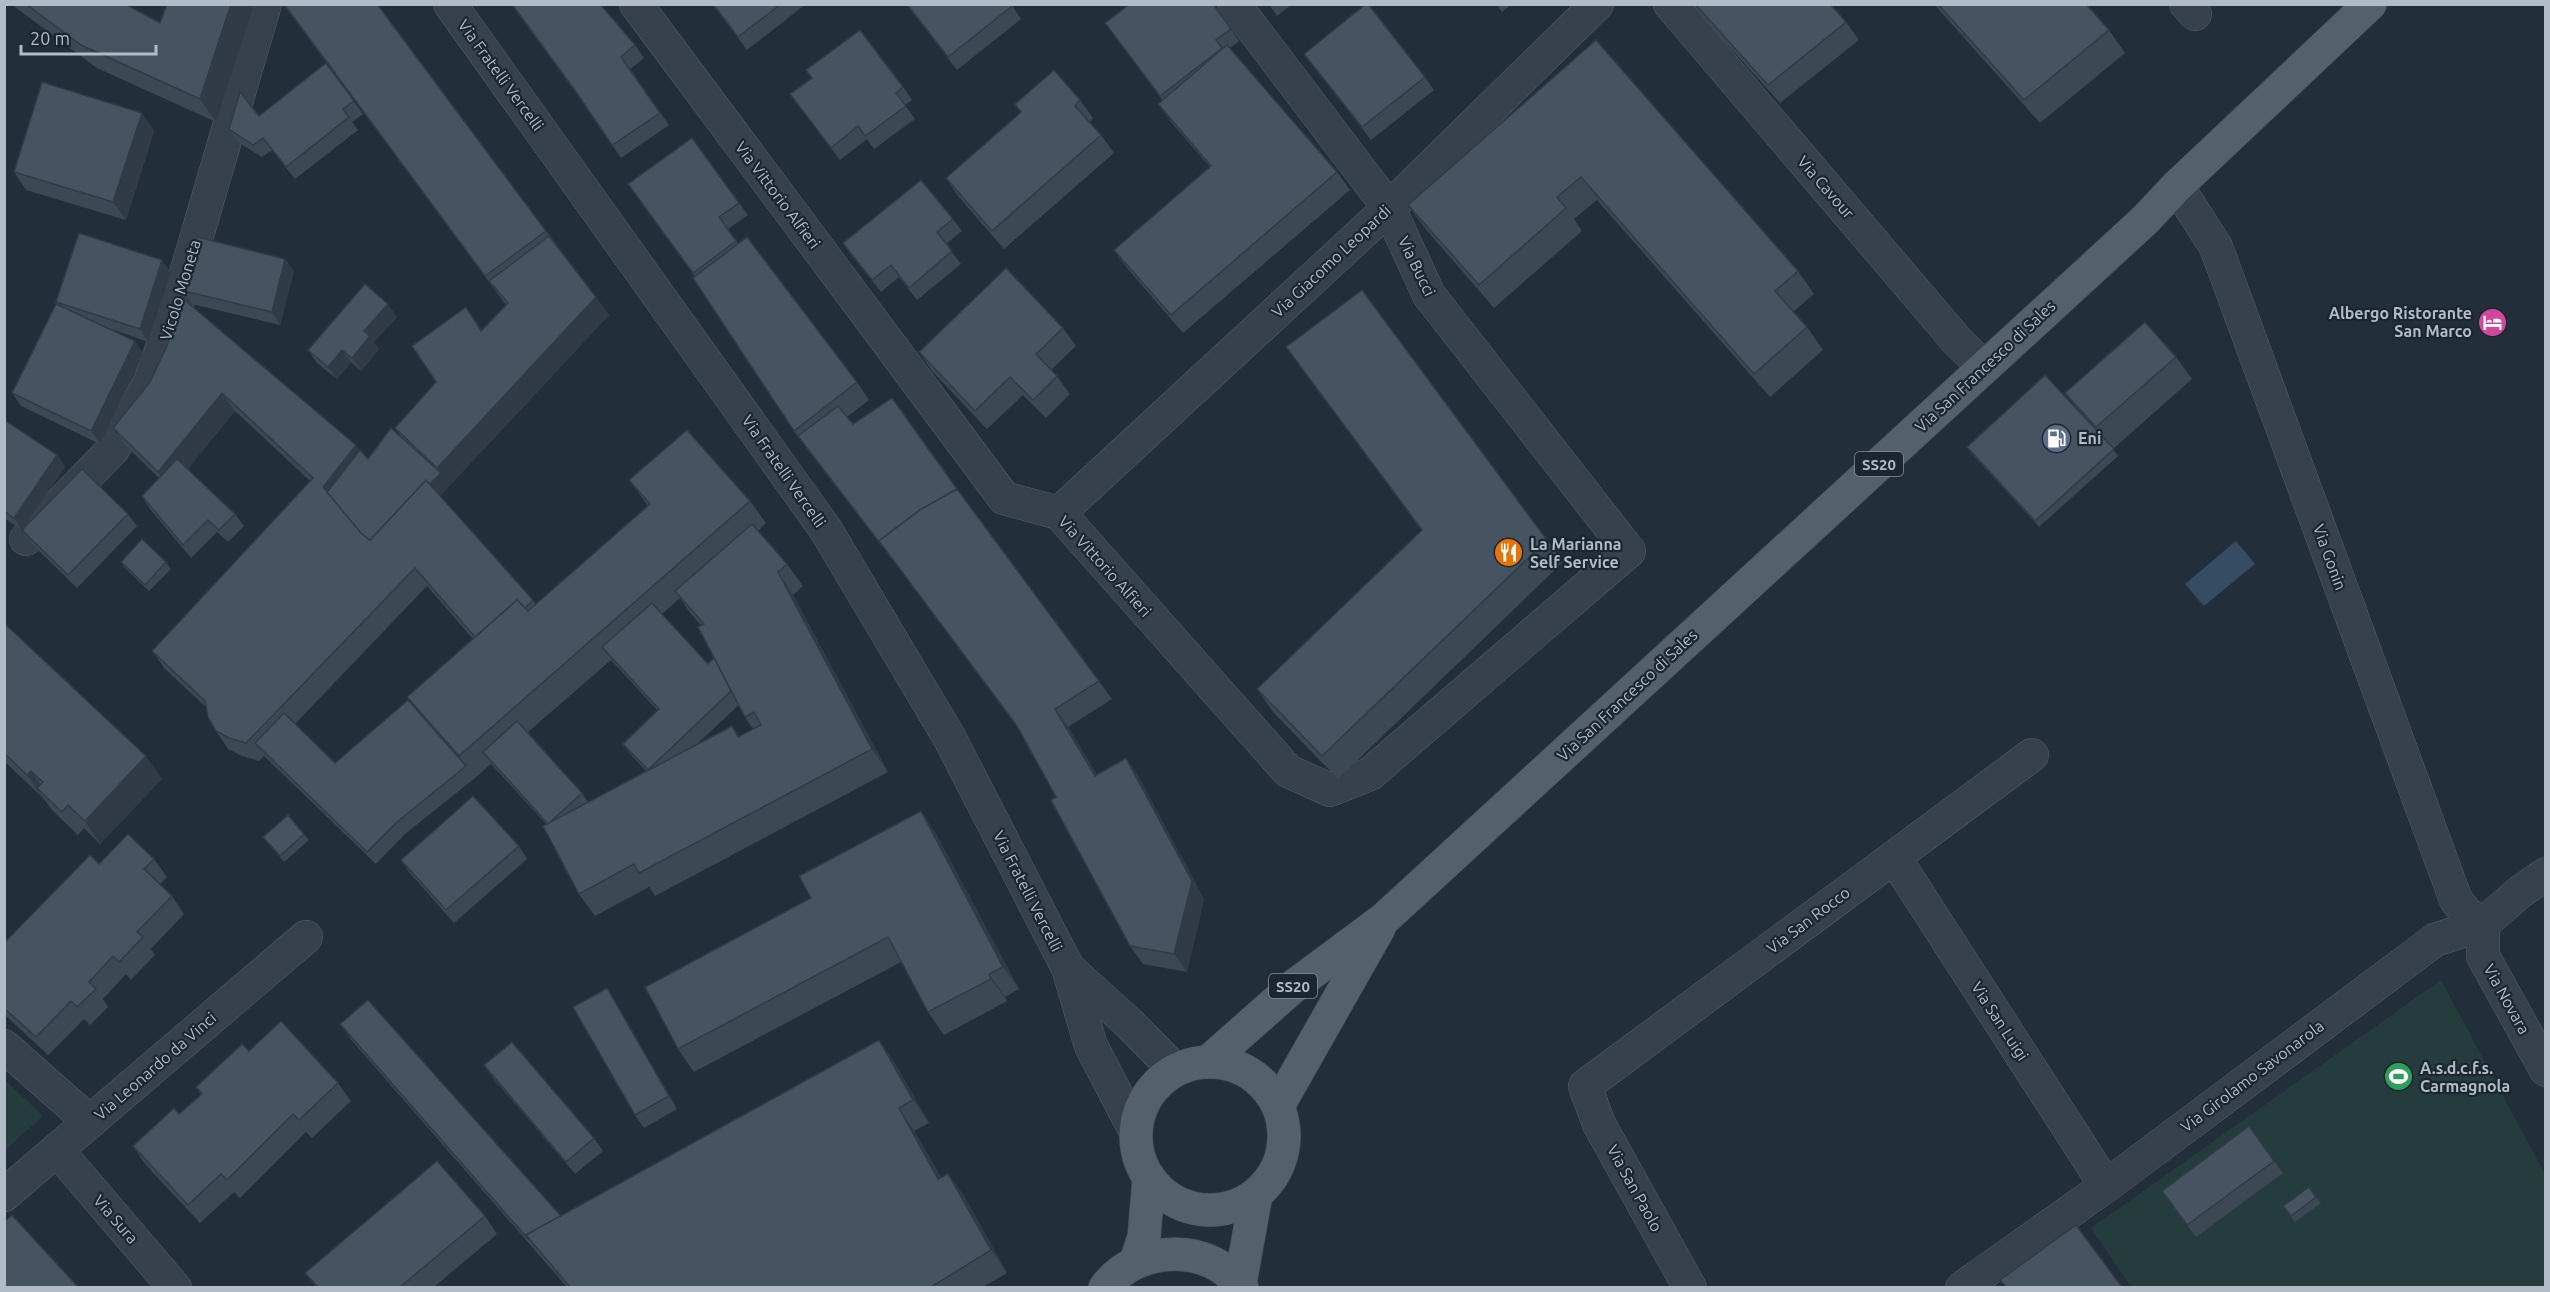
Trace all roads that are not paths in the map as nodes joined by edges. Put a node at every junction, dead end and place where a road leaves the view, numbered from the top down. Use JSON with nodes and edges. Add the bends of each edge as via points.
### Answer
{"nodes":[{"id":1,"x":265,"y":4,"type":"edge"},
{"id":2,"x":450,"y":4,"type":"edge"},
{"id":3,"x":636,"y":4,"type":"edge"},
{"id":4,"x":1234,"y":4,"type":"edge"},
{"id":5,"x":1598,"y":4,"type":"edge"},
{"id":6,"x":1670,"y":4,"type":"edge"},
{"id":7,"x":2370,"y":4,"type":"edge"},
{"id":8,"x":2177,"y":186,"type":"junction"},
{"id":9,"x":1389,"y":208,"type":"junction"},
{"id":10,"x":1984,"y":367,"type":"junction"},
{"id":11,"x":1059,"y":513,"type":"junction"},
{"id":12,"x":26,"y":539,"type":"edge"},
{"id":13,"x":1629,"y":551,"type":"joint"},
{"id":14,"x":2032,"y":755,"type":"dead end"},
{"id":15,"x":1894,"y":856,"type":"junction"},
{"id":16,"x":2546,"y":874,"type":"edge"},
{"id":17,"x":1384,"y":919,"type":"junction"},
{"id":18,"x":2483,"y":924,"type":"junction"},
{"id":19,"x":306,"y":938,"type":"dead end"},
{"id":20,"x":1068,"y":968,"type":"junction"},
{"id":21,"x":4,"y":1046,"type":"edge"},
{"id":22,"x":1208,"y":1062,"type":"junction"},
{"id":23,"x":2546,"y":1070,"type":"edge"},
{"id":24,"x":1175,"y":1071,"type":"junction"},
{"id":25,"x":1585,"y":1086,"type":"joint"},
{"id":26,"x":1278,"y":1106,"type":"junction"},
{"id":27,"x":90,"y":1122,"type":"junction"},
{"id":28,"x":1136,"y":1132,"type":"junction"},
{"id":29,"x":57,"y":1150,"type":"junction"},
{"id":30,"x":1149,"y":1178,"type":"junction"},
{"id":31,"x":2106,"y":1186,"type":"junction"},
{"id":32,"x":4,"y":1195,"type":"edge"},
{"id":33,"x":1256,"y":1195,"type":"junction"},
{"id":34,"x":1136,"y":1261,"type":"junction"},
{"id":35,"x":1241,"y":1286,"type":"edge"},
{"id":36,"x":175,"y":1287,"type":"edge"},
{"id":37,"x":1104,"y":1287,"type":"edge"},
{"id":38,"x":1690,"y":1287,"type":"edge"},
{"id":39,"x":1962,"y":1287,"type":"edge"}],
"edges":[{"from":1,"to":12,"type":"street","name":"Vicolo Moneta","via":[[174,314],[150,382],[113,449]]},
{"from":2,"to":20,"type":"street","name":"Via Fratelli Vercelli","via":[[826,530],[949,737]]},
{"from":3,"to":11,"type":"street","name":"Via Vittorio Alfieri","via":[[1004,498]]},
{"from":4,"to":9,"type":"street","name":"Via Bucci"},
{"from":5,"to":9,"type":"street","name":"Via Giacomo Leopardi"},
{"from":6,"to":10,"type":"street","name":"Via Cavour","via":[[1958,342]]},
{"from":7,"to":8,"type":"main road","name":"Via San Francesco di Sales","number":"SS20"},
{"from":8,"to":10,"type":"main road","name":"Via San Francesco di Sales","number":"SS20"},
{"from":8,"to":18,"type":"street","name":"Via Gonin","via":[[2216,247],[2456,900],[2467,914]]},
{"from":9,"to":11,"type":"street","name":"Via Giacomo Leopardi"},
{"from":9,"to":13,"type":"street","name":"Via Bucci","via":[[1429,295]]},
{"from":10,"to":17,"type":"main road","name":"Via San Francesco di Sales","number":"SS20"},
{"from":11,"to":13,"type":"street","name":"Via Vittorio Alfieri","via":[[1288,771],[1330,790],[1370,774]]},
{"from":14,"to":15,"type":"street","name":"Via San Rocco"},
{"from":15,"to":25,"type":"street","name":"Via San Rocco"},
{"from":15,"to":31,"type":"street","name":"Via San Luigi"},
{"from":16,"to":18,"type":"street","name":"Via Girolamo Savonarola"},
{"from":17,"to":22,"type":"main road","name":"Via San Francesco di Sales","number":"SS20","via":[[1294,986]]},
{"from":17,"to":26,"type":"main road","name":"Via San Francesco di Sales","number":"SS20"},
{"from":18,"to":23,"type":"street","name":"Via Novara","via":[[2483,956]]},
{"from":18,"to":31,"type":"street","name":"Via Girolamo Savonarola","via":[[2434,940]]},
{"from":19,"to":27,"type":"street","name":"Via Leonardo da Vinci"},
{"from":20,"to":24,"type":"street","name":"Via Fratelli Vercelli"},
{"from":20,"to":28,"type":"street","name":"Via Fratelli Vercelli","via":[[1091,1046]]},
{"from":21,"to":27,"type":"street"},
{"from":22,"to":24,"type":"main road"},
{"from":22,"to":26,"type":"main road","via":[[1230,1064],[1250,1073],[1267,1088]]},
{"from":24,"to":28,"type":"main road","via":[[1155,1086],[1141,1107]]},
{"from":25,"to":38,"type":"street","name":"Via San Paolo","via":[[1599,1124]]},
{"from":26,"to":33,"type":"main road","via":[[1284,1130],[1283,1154],[1273,1176]]},
{"from":27,"to":29,"type":"street","name":"Via Leonardo da Vinci"},
{"from":28,"to":30,"type":"main road","via":[[1138,1156]]},
{"from":29,"to":32,"type":"street","name":"Via Leonardo da Vinci"},
{"from":29,"to":36,"type":"street","name":"Via Sura"},
{"from":30,"to":33,"type":"main road","via":[[1166,1196],[1187,1207],[1211,1210],[1235,1206]]},
{"from":30,"to":34,"type":"main road","via":[[1144,1237]]},
{"from":31,"to":39,"type":"street","name":"Via Girolamo Savonarola"},
{"from":33,"to":35,"type":"main road"},
{"from":34,"to":35,"type":"main road","via":[[1163,1254],[1192,1255],[1218,1266]]},
{"from":34,"to":37,"type":"main road"}]}
